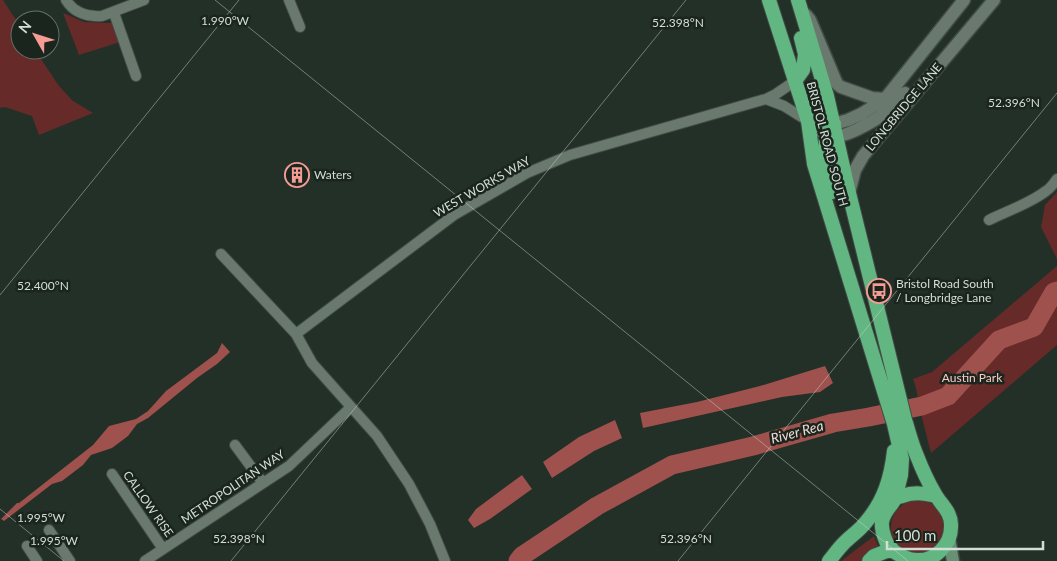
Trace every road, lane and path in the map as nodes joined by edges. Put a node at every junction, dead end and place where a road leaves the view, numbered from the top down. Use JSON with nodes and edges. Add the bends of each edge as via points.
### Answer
{"nodes":[{"id":1,"x":66,"y":0,"type":"edge"},
{"id":2,"x":144,"y":0,"type":"edge"},
{"id":3,"x":290,"y":0,"type":"edge"},
{"id":4,"x":769,"y":0,"type":"edge"},
{"id":5,"x":964,"y":0,"type":"edge"},
{"id":6,"x":974,"y":0,"type":"edge"},
{"id":7,"x":994,"y":0,"type":"edge"},
{"id":8,"x":797,"y":2,"type":"edge"},
{"id":9,"x":114,"y":12,"type":"junction"},
{"id":10,"x":300,"y":26,"type":"dead end"},
{"id":11,"x":970,"y":27,"type":"junction"},
{"id":12,"x":907,"y":71,"type":"junction"},
{"id":13,"x":136,"y":76,"type":"dead end"},
{"id":14,"x":795,"y":81,"type":"junction"},
{"id":15,"x":766,"y":99,"type":"junction"},
{"id":16,"x":885,"y":99,"type":"junction"},
{"id":17,"x":808,"y":121,"type":"junction"},
{"id":18,"x":832,"y":131,"type":"junction"},
{"id":19,"x":1057,"y":179,"type":"edge"},
{"id":20,"x":849,"y":193,"type":"junction"},
{"id":21,"x":989,"y":220,"type":"dead end"},
{"id":22,"x":220,"y":254,"type":"dead end"},
{"id":23,"x":844,"y":262,"type":"junction"},
{"id":24,"x":296,"y":334,"type":"junction"},
{"id":25,"x":890,"y":384,"type":"junction"},
{"id":26,"x":351,"y":407,"type":"junction"},
{"id":27,"x":898,"y":425,"type":"junction"},
{"id":28,"x":235,"y":445,"type":"dead end"},
{"id":29,"x":112,"y":474,"type":"dead end"},
{"id":30,"x":263,"y":483,"type":"junction"},
{"id":31,"x":936,"y":496,"type":"junction"},
{"id":32,"x":895,"y":499,"type":"junction"},
{"id":33,"x":882,"y":520,"type":"junction"},
{"id":34,"x":49,"y":530,"type":"dead end"},
{"id":35,"x":949,"y":538,"type":"junction"},
{"id":36,"x":27,"y":546,"type":"dead end"},
{"id":37,"x":164,"y":548,"type":"junction"},
{"id":38,"x":892,"y":549,"type":"junction"},
{"id":39,"x":914,"y":560,"type":"edge"},
{"id":40,"x":37,"y":561,"type":"edge"},
{"id":41,"x":70,"y":561,"type":"edge"},
{"id":42,"x":145,"y":561,"type":"edge"},
{"id":43,"x":445,"y":561,"type":"edge"},
{"id":44,"x":828,"y":561,"type":"edge"},
{"id":45,"x":834,"y":561,"type":"edge"},
{"id":46,"x":868,"y":561,"type":"edge"},
{"id":47,"x":953,"y":561,"type":"edge"}],
"edges":[{"from":1,"to":9,"type":"street","via":[[86,15],[102,16]]},
{"from":2,"to":9,"type":"street"},
{"from":3,"to":10,"type":"street"},
{"from":4,"to":14,"type":"highway","name":"BRISTOL ROAD SOUTH"},
{"from":5,"to":12,"type":"street","name":"LONGBRIDGE LANE"},
{"from":6,"to":12,"type":"street","name":"LONGBRIDGE LANE","via":[[926,56]]},
{"from":7,"to":11,"type":"street","name":"LONGBRIDGE LANE"},
{"from":8,"to":14,"type":"highway","via":[[791,2],[805,54],[803,70]]},
{"from":8,"to":16,"type":"street","name":"LONGBRIDGE LANE","via":[[810,20],[838,84],[872,98]]},
{"from":8,"to":18,"type":"highway","name":"BRISTOL ROAD SOUTH","via":[[827,96]]},
{"from":9,"to":13,"type":"street"},
{"from":11,"to":18,"type":"street","name":"LONGBRIDGE LANE","via":[[890,109],[861,128]]},
{"from":11,"to":20,"type":"street","name":"LONGBRIDGE LANE","via":[[863,156],[855,170]]},
{"from":12,"to":16,"type":"street","name":"LONGBRIDGE LANE"},
{"from":14,"to":15,"type":"street","name":"WEST WORKS WAY"},
{"from":14,"to":17,"type":"highway","name":"BRISTOL ROAD SOUTH"},
{"from":15,"to":17,"type":"street"},
{"from":15,"to":24,"type":"street","name":"WEST WORKS WAY","via":[[570,155],[527,173],[454,215]]},
{"from":16,"to":18,"type":"street","name":"LONGBRIDGE LANE"},
{"from":17,"to":18,"type":"street","via":[[817,129]]},
{"from":17,"to":23,"type":"highway","name":"BRISTOL ROAD SOUTH","via":[[814,164]]},
{"from":18,"to":20,"type":"highway","name":"BRISTOL ROAD SOUTH"},
{"from":18,"to":23,"type":"highway","via":[[825,163],[844,240]]},
{"from":19,"to":21,"type":"street","via":[[1048,190],[1028,203]]},
{"from":20,"to":25,"type":"highway","name":"BRISTOL ROAD SOUTH"},
{"from":22,"to":24,"type":"street"},
{"from":23,"to":25,"type":"highway","name":"BRISTOL ROAD SOUTH"},
{"from":24,"to":26,"type":"street","via":[[312,363]]},
{"from":25,"to":27,"type":"highway","name":"BRISTOL ROAD SOUTH"},
{"from":26,"to":30,"type":"street","name":"METROPOLITAN WAY","via":[[289,466]]},
{"from":26,"to":43,"type":"street","via":[[377,436],[409,484]]},
{"from":27,"to":31,"type":"highway","name":"BRISTOL ROAD SOUTH"},
{"from":27,"to":32,"type":"highway","name":"BRISTOL ROAD SOUTH","via":[[902,459]]},
{"from":27,"to":44,"type":"highway","via":[[893,464],[876,509]]},
{"from":28,"to":30,"type":"street"},
{"from":29,"to":37,"type":"street","name":"CALLOW RISE"},
{"from":30,"to":37,"type":"street","name":"METROPOLITAN WAY"},
{"from":31,"to":32,"type":"highway","via":[[916,492]]},
{"from":31,"to":35,"type":"highway","via":[[949,514],[952,527]]},
{"from":32,"to":33,"type":"highway"},
{"from":33,"to":38,"type":"highway","via":[[886,541]]},
{"from":33,"to":45,"type":"highway"},
{"from":34,"to":41,"type":"street"},
{"from":35,"to":39,"type":"highway","via":[[940,553]]},
{"from":35,"to":47,"type":"main road"},
{"from":36,"to":40,"type":"street"},
{"from":37,"to":42,"type":"street","name":"METROPOLITAN WAY"},
{"from":38,"to":39,"type":"highway"},
{"from":38,"to":46,"type":"highway"}]}
